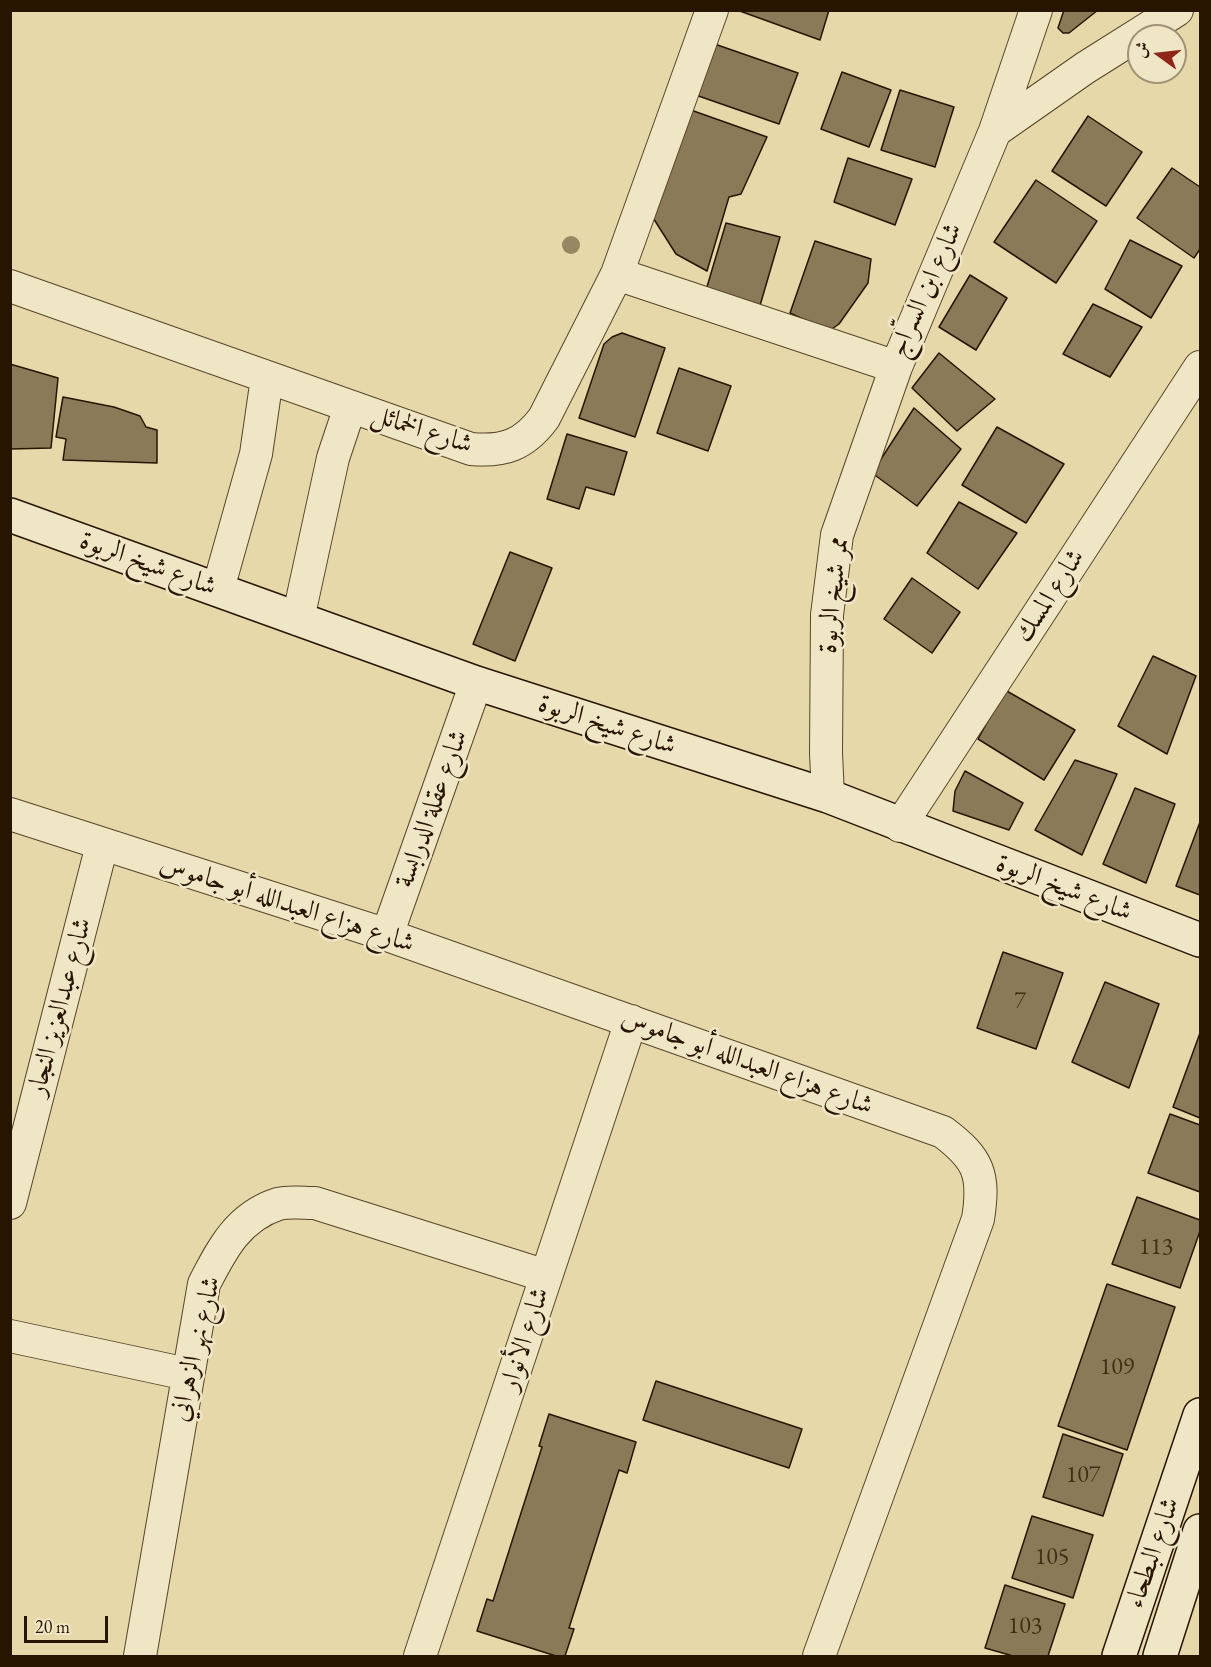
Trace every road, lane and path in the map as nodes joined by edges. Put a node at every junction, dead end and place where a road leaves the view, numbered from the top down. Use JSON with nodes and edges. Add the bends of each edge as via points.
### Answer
{"nodes":[{"id":1,"x":712,"y":10,"type":"edge"},
{"id":2,"x":1036,"y":10,"type":"edge"},
{"id":3,"x":1177,"y":10,"type":"edge"},
{"id":4,"x":995,"y":130,"type":"junction"},
{"id":5,"x":617,"y":274,"type":"junction"},
{"id":6,"x":10,"y":286,"type":"edge"},
{"id":7,"x":896,"y":367,"type":"junction"},
{"id":8,"x":1200,"y":367,"type":"edge"},
{"id":9,"x":267,"y":378,"type":"junction"},
{"id":10,"x":351,"y":407,"type":"junction"},
{"id":11,"x":10,"y":515,"type":"edge"},
{"id":12,"x":218,"y":589,"type":"junction"},
{"id":13,"x":298,"y":619,"type":"junction"},
{"id":14,"x":476,"y":683,"type":"junction"},
{"id":15,"x":828,"y":796,"type":"junction"},
{"id":16,"x":10,"y":814,"type":"edge"},
{"id":17,"x":900,"y":826,"type":"junction"},
{"id":18,"x":102,"y":845,"type":"junction"},
{"id":19,"x":387,"y":934,"type":"junction"},
{"id":20,"x":1200,"y":940,"type":"edge"},
{"id":21,"x":631,"y":1021,"type":"junction"},
{"id":22,"x":10,"y":1203,"type":"edge"},
{"id":23,"x":546,"y":1276,"type":"junction"},
{"id":24,"x":10,"y":1336,"type":"edge"},
{"id":25,"x":187,"y":1374,"type":"junction"},
{"id":26,"x":1200,"y":1415,"type":"edge"},
{"id":27,"x":1200,"y":1531,"type":"edge"},
{"id":28,"x":140,"y":1656,"type":"edge"},
{"id":29,"x":420,"y":1656,"type":"edge"},
{"id":30,"x":819,"y":1656,"type":"edge"},
{"id":31,"x":1119,"y":1656,"type":"edge"},
{"id":32,"x":1160,"y":1656,"type":"edge"}],
"edges":[{"from":1,"to":5,"type":"street","name":"شارع الخمائل"},
{"from":2,"to":4,"type":"street","name":"شارع ابن السرّاج"},
{"from":3,"to":4,"type":"street"},
{"from":4,"to":7,"type":"street","name":"شارع ابن السرّاج"},
{"from":5,"to":7,"type":"street","name":"شارع ابن السرّاج"},
{"from":5,"to":10,"type":"street","name":"شارع الخمائل","via":[[544,418],[532,435],[510,448],[471,449]]},
{"from":6,"to":9,"type":"street","name":"شارع الخمائل"},
{"from":7,"to":15,"type":"street","name":"ممر شيخ الربوة","via":[[837,535],[827,615]]},
{"from":8,"to":17,"type":"street","name":"شارع المسك"},
{"from":9,"to":10,"type":"street","name":"شارع الخمائل"},
{"from":9,"to":12,"type":"street","via":[[256,454]]},
{"from":10,"to":13,"type":"street","via":[[333,458]]},
{"from":11,"to":12,"type":"street","name":"شارع شيخ الربوة"},
{"from":12,"to":13,"type":"street","name":"شارع شيخ الربوة"},
{"from":13,"to":14,"type":"street","name":"شارع شيخ الربوة"},
{"from":14,"to":15,"type":"street","name":"شارع شيخ الربوة"},
{"from":14,"to":19,"type":"street","name":"شارع عقلة الدرابسة"},
{"from":15,"to":17,"type":"street","name":"شارع شيخ الربوة"},
{"from":16,"to":18,"type":"street","name":"شارع هزاع العبدالله أبو جاموس"},
{"from":17,"to":20,"type":"street","name":"شارع شيخ الربوة"},
{"from":18,"to":19,"type":"street","name":"شارع هزاع العبدالله أبو جاموس"},
{"from":18,"to":22,"type":"street","name":"شارع عبدالعزيز النجار"},
{"from":19,"to":21,"type":"street","name":"شارع هزاع العبدالله أبو جاموس"},
{"from":21,"to":23,"type":"street","name":"شارع الأنوار"},
{"from":21,"to":30,"type":"street","name":"شارع هزاع العبدالله أبو جاموس","via":[[943,1132],[965,1148],[977,1165],[982,1192],[978,1219]]},
{"from":23,"to":25,"type":"street","name":"شارع نهر الزهراني","via":[[315,1203],[279,1203],[242,1222],[223,1248],[204,1284]]},
{"from":23,"to":29,"type":"street","name":"شارع الأنوار"},
{"from":24,"to":25,"type":"street"},
{"from":25,"to":28,"type":"street","name":"شارع نهر الزهراني"},
{"from":26,"to":31,"type":"street","name":"شارع البطحاء"},
{"from":27,"to":32,"type":"street","name":"شارع البطحاء"}]}
